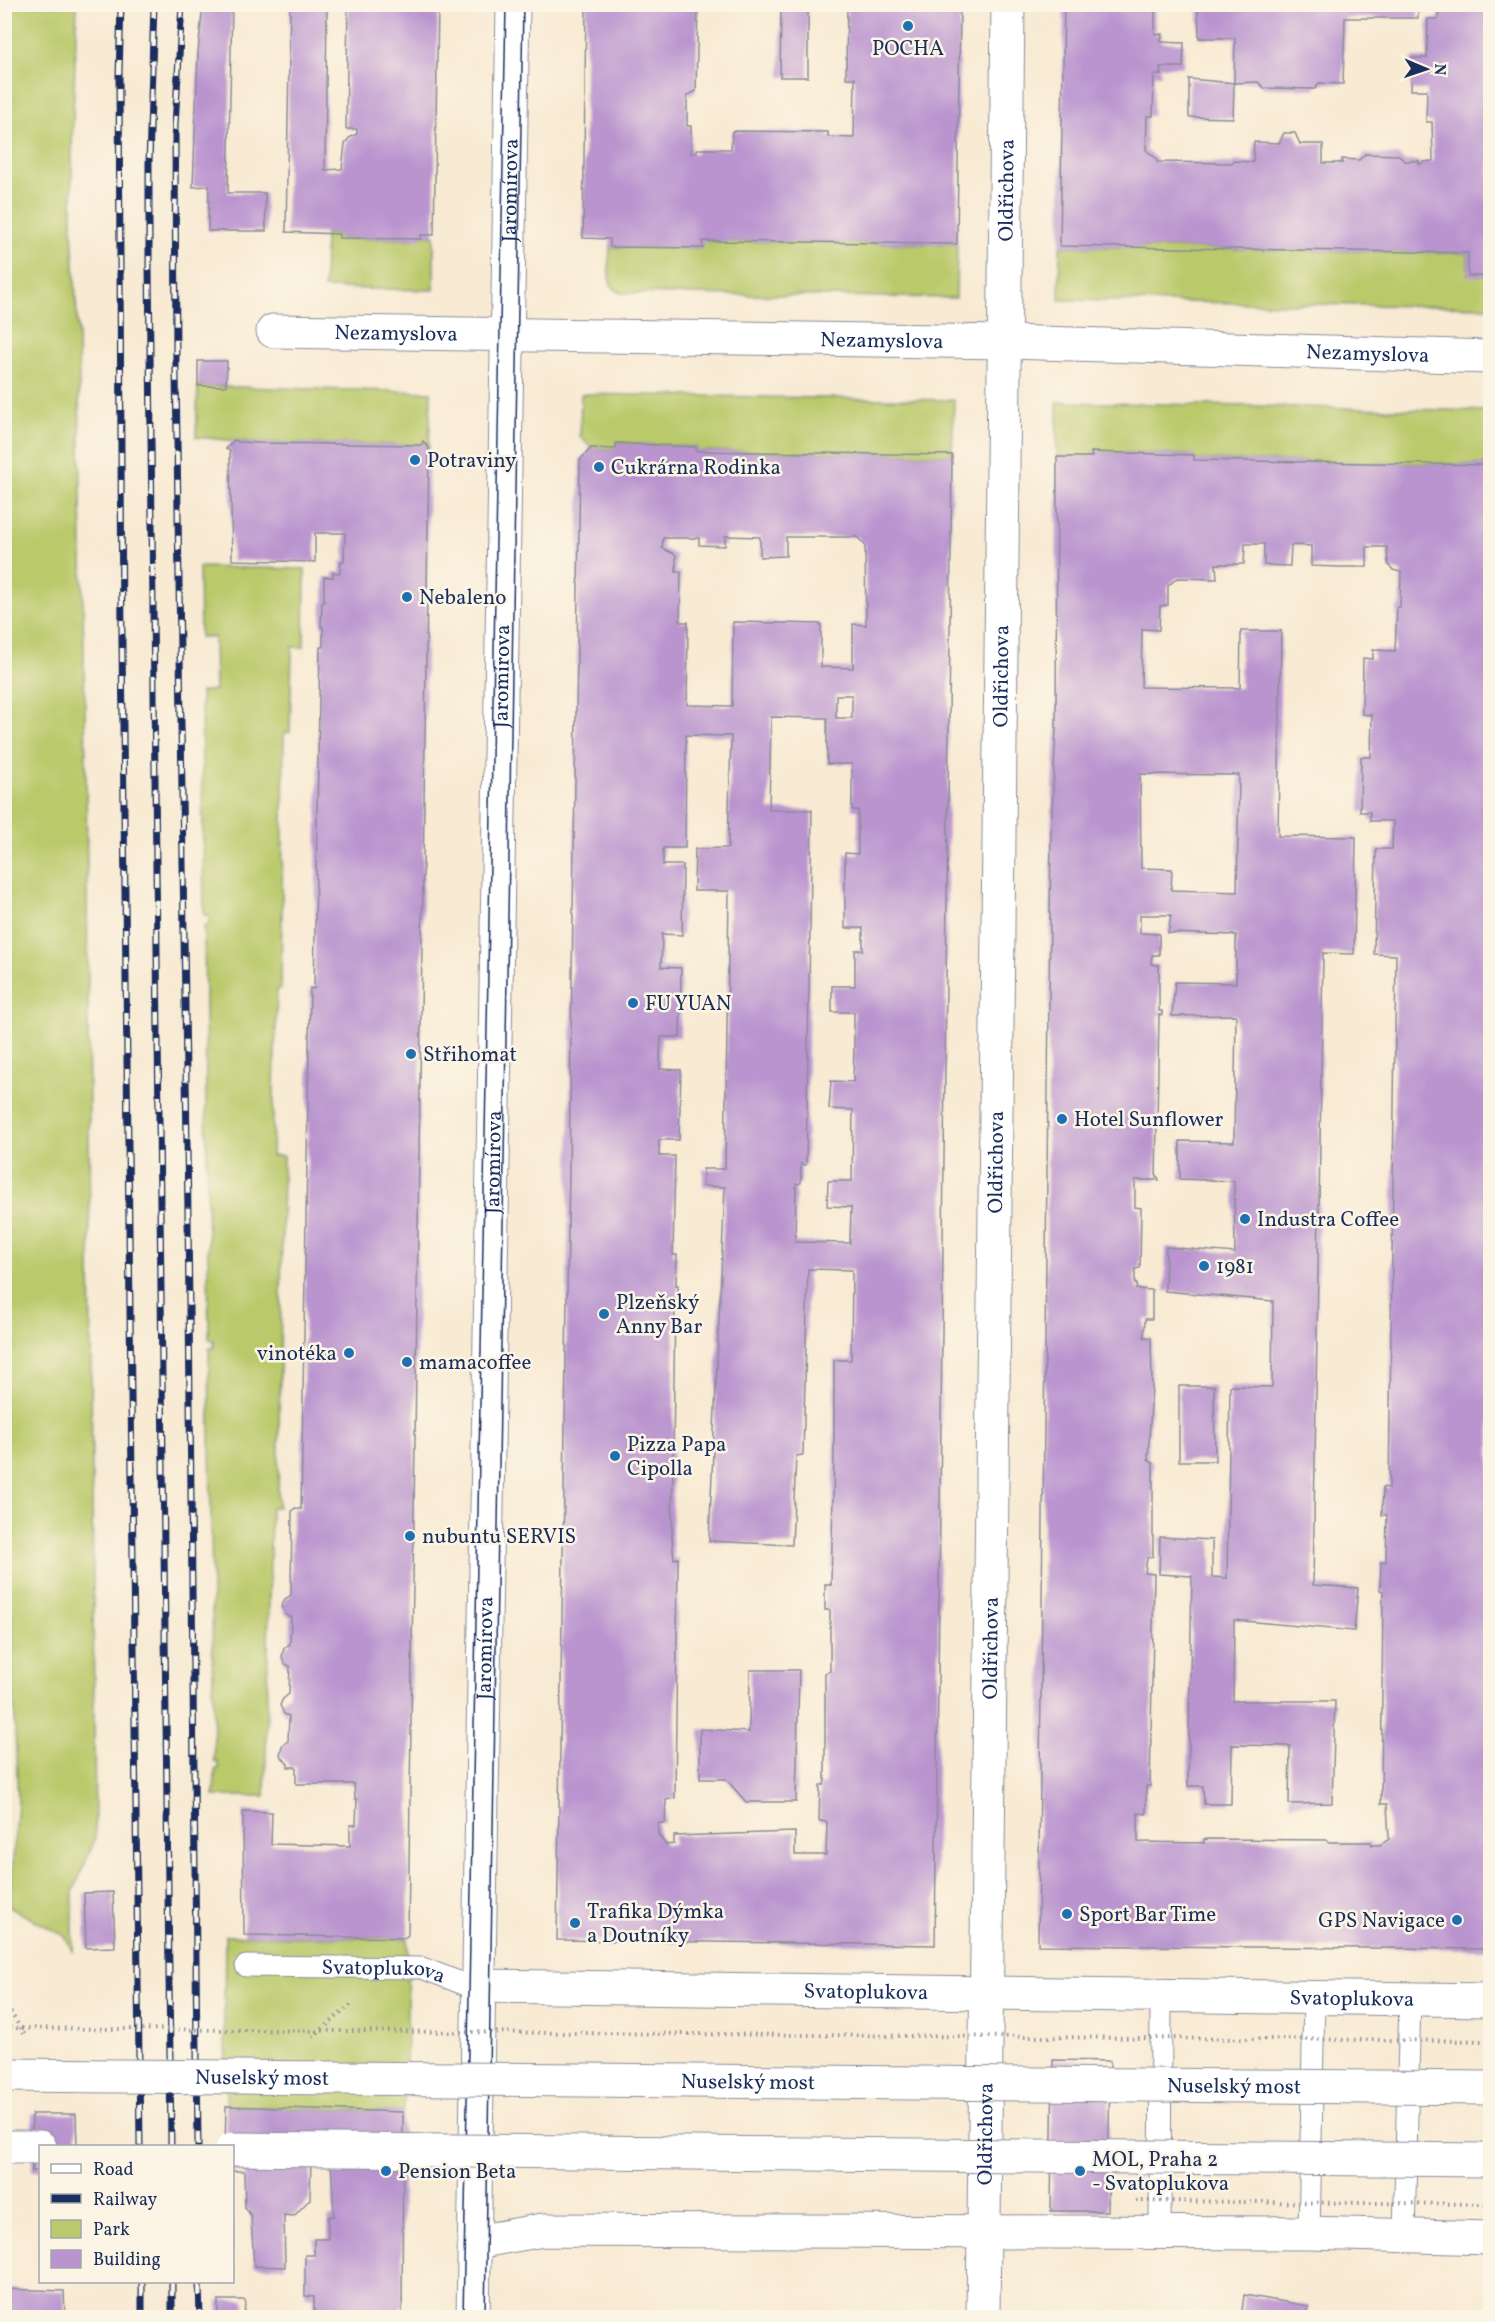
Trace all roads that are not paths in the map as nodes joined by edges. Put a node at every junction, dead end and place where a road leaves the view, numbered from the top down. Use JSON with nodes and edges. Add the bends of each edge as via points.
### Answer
{"nodes":[{"id":1,"x":513,"y":4,"type":"edge"},
{"id":2,"x":1008,"y":4,"type":"edge"},
{"id":3,"x":273,"y":331,"type":"dead end"},
{"id":4,"x":507,"y":334,"type":"junction"},
{"id":5,"x":1006,"y":342,"type":"junction"},
{"id":6,"x":1491,"y":357,"type":"edge"},
{"id":7,"x":246,"y":1966,"type":"dead end"},
{"id":8,"x":479,"y":1986,"type":"junction"},
{"id":9,"x":987,"y":1993,"type":"junction"},
{"id":10,"x":1161,"y":1995,"type":"junction"},
{"id":11,"x":1314,"y":1998,"type":"junction"},
{"id":12,"x":1410,"y":1999,"type":"junction"},
{"id":13,"x":1491,"y":2000,"type":"edge"},
{"id":14,"x":4,"y":2075,"type":"edge"},
{"id":15,"x":1491,"y":2088,"type":"edge"},
{"id":16,"x":4,"y":2146,"type":"edge"},
{"id":17,"x":39,"y":2147,"type":"edge"},
{"id":18,"x":234,"y":2149,"type":"edge"},
{"id":19,"x":1491,"y":2160,"type":"edge"},
{"id":20,"x":984,"y":2231,"type":"junction"},
{"id":21,"x":1160,"y":2233,"type":"junction"},
{"id":22,"x":1309,"y":2233,"type":"junction"},
{"id":23,"x":1404,"y":2235,"type":"junction"},
{"id":24,"x":1491,"y":2238,"type":"edge"},
{"id":25,"x":474,"y":2240,"type":"junction"},
{"id":26,"x":473,"y":2318,"type":"edge"},
{"id":27,"x":983,"y":2318,"type":"edge"}],
"edges":[{"from":1,"to":4,"type":"street","name":"Jaromírova"},
{"from":2,"to":5,"type":"street","name":"Oldřichova"},
{"from":3,"to":4,"type":"street","name":"Nezamyslova"},
{"from":4,"to":5,"type":"street","name":"Nezamyslova"},
{"from":4,"to":8,"type":"street","name":"Jaromírova"},
{"from":5,"to":6,"type":"street","name":"Nezamyslova"},
{"from":5,"to":9,"type":"street","name":"Oldřichova"},
{"from":7,"to":8,"type":"lane","name":"Svatoplukova","via":[[422,1968],[469,1986]]},
{"from":8,"to":9,"type":"street","name":"Svatoplukova"},
{"from":8,"to":25,"type":"street","name":"Jaromírova"},
{"from":9,"to":10,"type":"street","name":"Svatoplukova"},
{"from":9,"to":20,"type":"street","name":"Oldřichova"},
{"from":10,"to":11,"type":"street","name":"Svatoplukova"},
{"from":10,"to":21,"type":"lane"},
{"from":11,"to":12,"type":"street","name":"Svatoplukova"},
{"from":11,"to":22,"type":"lane"},
{"from":12,"to":13,"type":"street","name":"Svatoplukova"},
{"from":12,"to":23,"type":"lane"},
{"from":14,"to":15,"type":"street","name":"Nuselský most","bridge":true},
{"from":16,"to":17,"type":"street"},
{"from":18,"to":19,"type":"street","bridge":true},
{"from":20,"to":21,"type":"street"},
{"from":20,"to":25,"type":"street","via":[[543,2230]]},
{"from":20,"to":27,"type":"street","name":"Oldřichova"},
{"from":21,"to":22,"type":"street"},
{"from":22,"to":23,"type":"street"},
{"from":23,"to":24,"type":"street"},
{"from":25,"to":26,"type":"street","name":"Jaromírova"}]}
